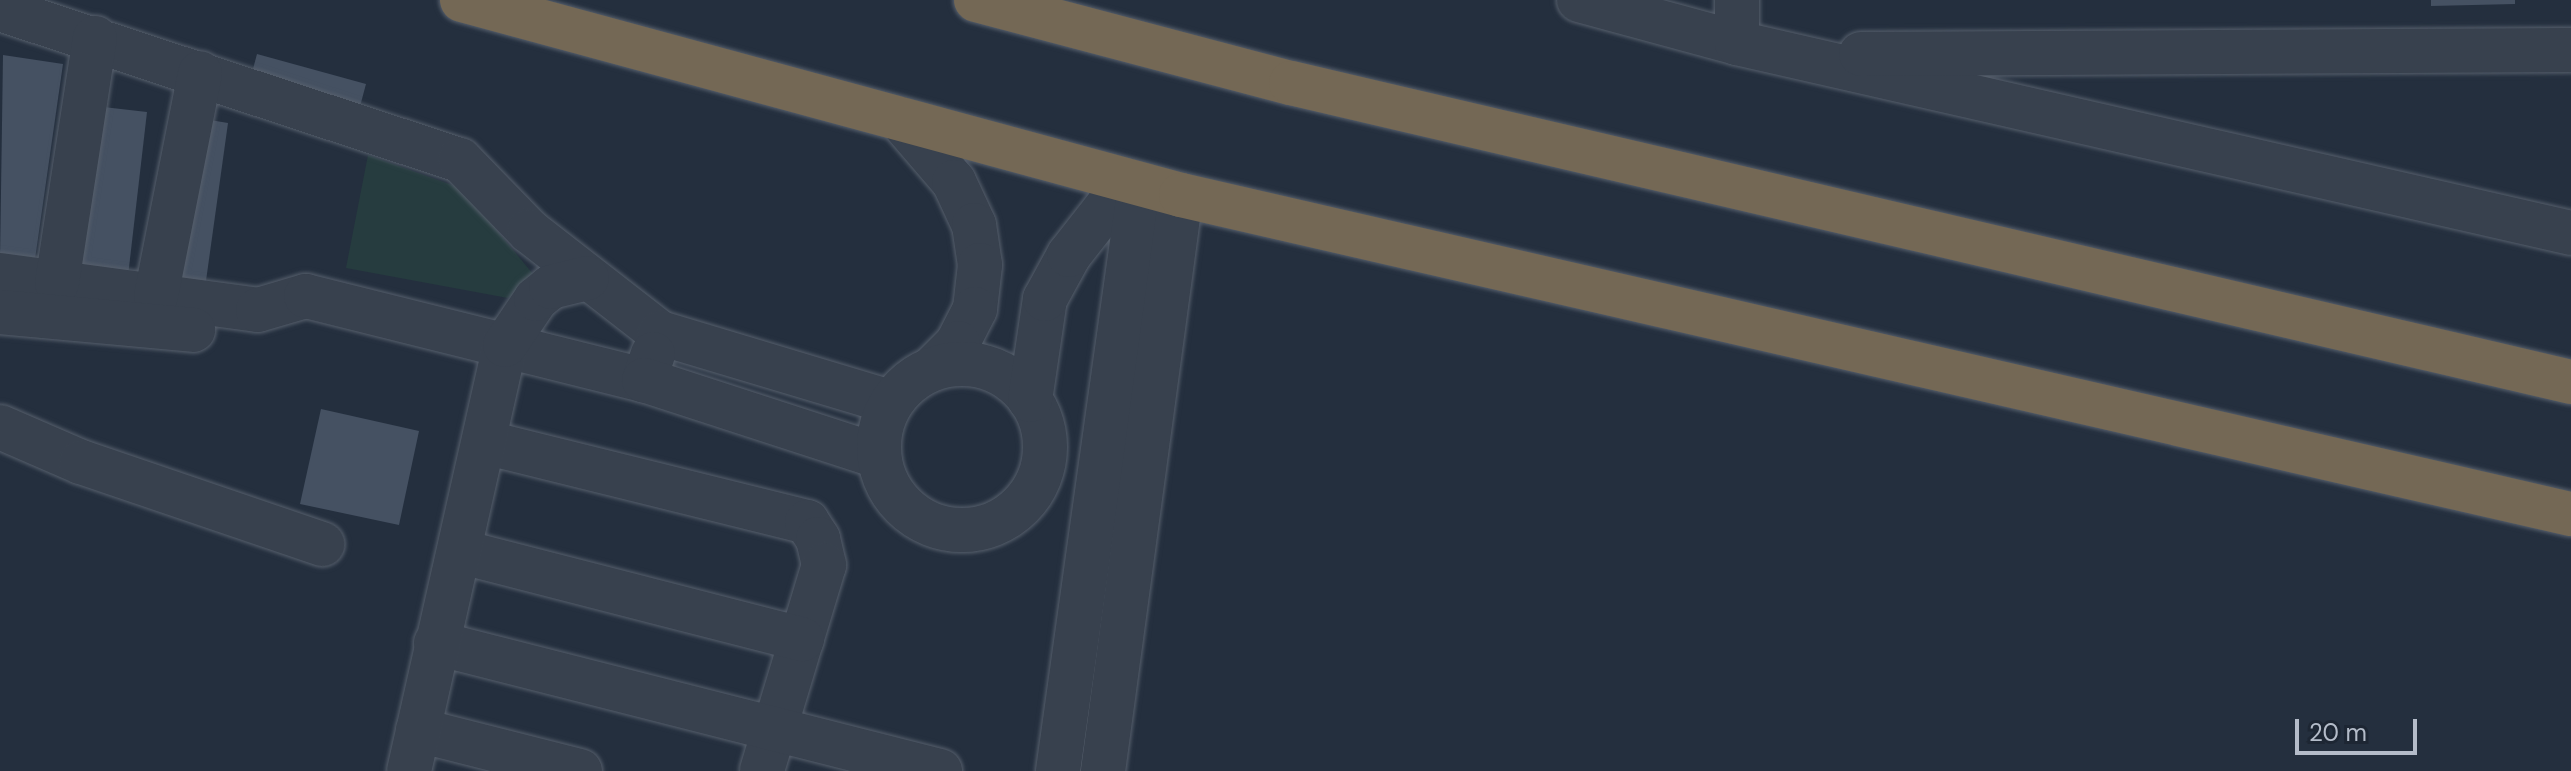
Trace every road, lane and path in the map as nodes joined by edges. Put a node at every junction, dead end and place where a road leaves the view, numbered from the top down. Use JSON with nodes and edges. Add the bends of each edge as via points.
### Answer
{"nodes":[{"id":1,"x":462,"y":0,"type":"edge"},
{"id":2,"x":976,"y":0,"type":"edge"},
{"id":3,"x":1579,"y":0,"type":"edge"},
{"id":4,"x":1737,"y":0,"type":"edge"},
{"id":5,"x":0,"y":9,"type":"edge"},
{"id":6,"x":95,"y":38,"type":"junction"},
{"id":7,"x":1737,"y":43,"type":"junction"},
{"id":8,"x":2571,"y":50,"type":"edge"},
{"id":9,"x":1786,"y":54,"type":"junction"},
{"id":10,"x":200,"y":73,"type":"junction"},
{"id":11,"x":900,"y":119,"type":"junction"},
{"id":12,"x":1133,"y":183,"type":"junction"},
{"id":13,"x":1181,"y":195,"type":"junction"},
{"id":14,"x":2571,"y":233,"type":"edge"},
{"id":15,"x":0,"y":275,"type":"edge"},
{"id":16,"x":587,"y":278,"type":"junction"},
{"id":17,"x":57,"y":283,"type":"junction"},
{"id":18,"x":156,"y":296,"type":"junction"},
{"id":19,"x":214,"y":304,"type":"junction"},
{"id":20,"x":0,"y":312,"type":"edge"},
{"id":21,"x":660,"y":333,"type":"junction"},
{"id":22,"x":505,"y":345,"type":"junction"},
{"id":23,"x":933,"y":368,"type":"junction"},
{"id":24,"x":644,"y":380,"type":"junction"},
{"id":25,"x":2571,"y":382,"type":"edge"},
{"id":26,"x":1030,"y":400,"type":"junction"},
{"id":27,"x":890,"y":402,"type":"junction"},
{"id":28,"x":0,"y":427,"type":"edge"},
{"id":29,"x":484,"y":442,"type":"junction"},
{"id":30,"x":878,"y":456,"type":"junction"},
{"id":31,"x":2571,"y":514,"type":"edge"},
{"id":32,"x":322,"y":544,"type":"dead end"},
{"id":33,"x":462,"y":552,"type":"junction"},
{"id":34,"x":802,"y":639,"type":"junction"},
{"id":35,"x":436,"y":643,"type":"junction"},
{"id":36,"x":775,"y":728,"type":"junction"},
{"id":37,"x":413,"y":750,"type":"edge"},
{"id":38,"x":580,"y":771,"type":"edge"},
{"id":39,"x":762,"y":771,"type":"edge"},
{"id":40,"x":940,"y":771,"type":"edge"},
{"id":41,"x":1058,"y":771,"type":"edge"},
{"id":42,"x":1103,"y":771,"type":"edge"}],
"edges":[{"from":1,"to":11,"type":"highway"},
{"from":2,"to":25,"type":"highway","via":[[1291,83]]},
{"from":3,"to":7,"type":"street"},
{"from":4,"to":7,"type":"street"},
{"from":5,"to":6,"type":"street"},
{"from":6,"to":10,"type":"street"},
{"from":6,"to":17,"type":"street"},
{"from":7,"to":9,"type":"street"},
{"from":8,"to":9,"type":"street"},
{"from":9,"to":14,"type":"street"},
{"from":10,"to":16,"type":"street","via":[[460,160],[529,231]]},
{"from":10,"to":18,"type":"street"},
{"from":11,"to":12,"type":"highway"},
{"from":11,"to":23,"type":"street","via":[[954,182],[974,225],[980,265],[975,309],[958,343]]},
{"from":12,"to":13,"type":"highway"},
{"from":12,"to":26,"type":"street","via":[[1069,255],[1045,299]]},
{"from":12,"to":41,"type":"street"},
{"from":13,"to":31,"type":"highway"},
{"from":13,"to":42,"type":"street"},
{"from":15,"to":17,"type":"street"},
{"from":16,"to":21,"type":"street"},
{"from":16,"to":22,"type":"street","via":[[551,287],[536,299]]},
{"from":17,"to":18,"type":"street"},
{"from":18,"to":19,"type":"street"},
{"from":19,"to":20,"type":"street","via":[[206,331]]},
{"from":19,"to":22,"type":"street","via":[[258,310],[306,296]]},
{"from":21,"to":24,"type":"street"},
{"from":21,"to":27,"type":"street"},
{"from":22,"to":24,"type":"street"},
{"from":22,"to":29,"type":"street"},
{"from":23,"to":26,"type":"street","via":[[960,363],[987,367],[1011,380]]},
{"from":23,"to":27,"type":"street"},
{"from":24,"to":30,"type":"street"},
{"from":26,"to":30,"type":"street","via":[[1042,425],[1045,452],[1039,479],[1024,503],[1003,520],[977,529],[950,530],[923,522],[901,505],[886,483]]},
{"from":27,"to":30,"type":"street","via":[[880,428]]},
{"from":28,"to":32,"type":"street","via":[[81,462]]},
{"from":29,"to":33,"type":"street"},
{"from":29,"to":34,"type":"street","via":[[807,522],[824,565]]},
{"from":33,"to":34,"type":"street"},
{"from":33,"to":35,"type":"street"},
{"from":34,"to":36,"type":"street"},
{"from":35,"to":36,"type":"street"},
{"from":35,"to":37,"type":"street"},
{"from":36,"to":39,"type":"street"},
{"from":36,"to":40,"type":"street"},
{"from":37,"to":38,"type":"street"}]}
